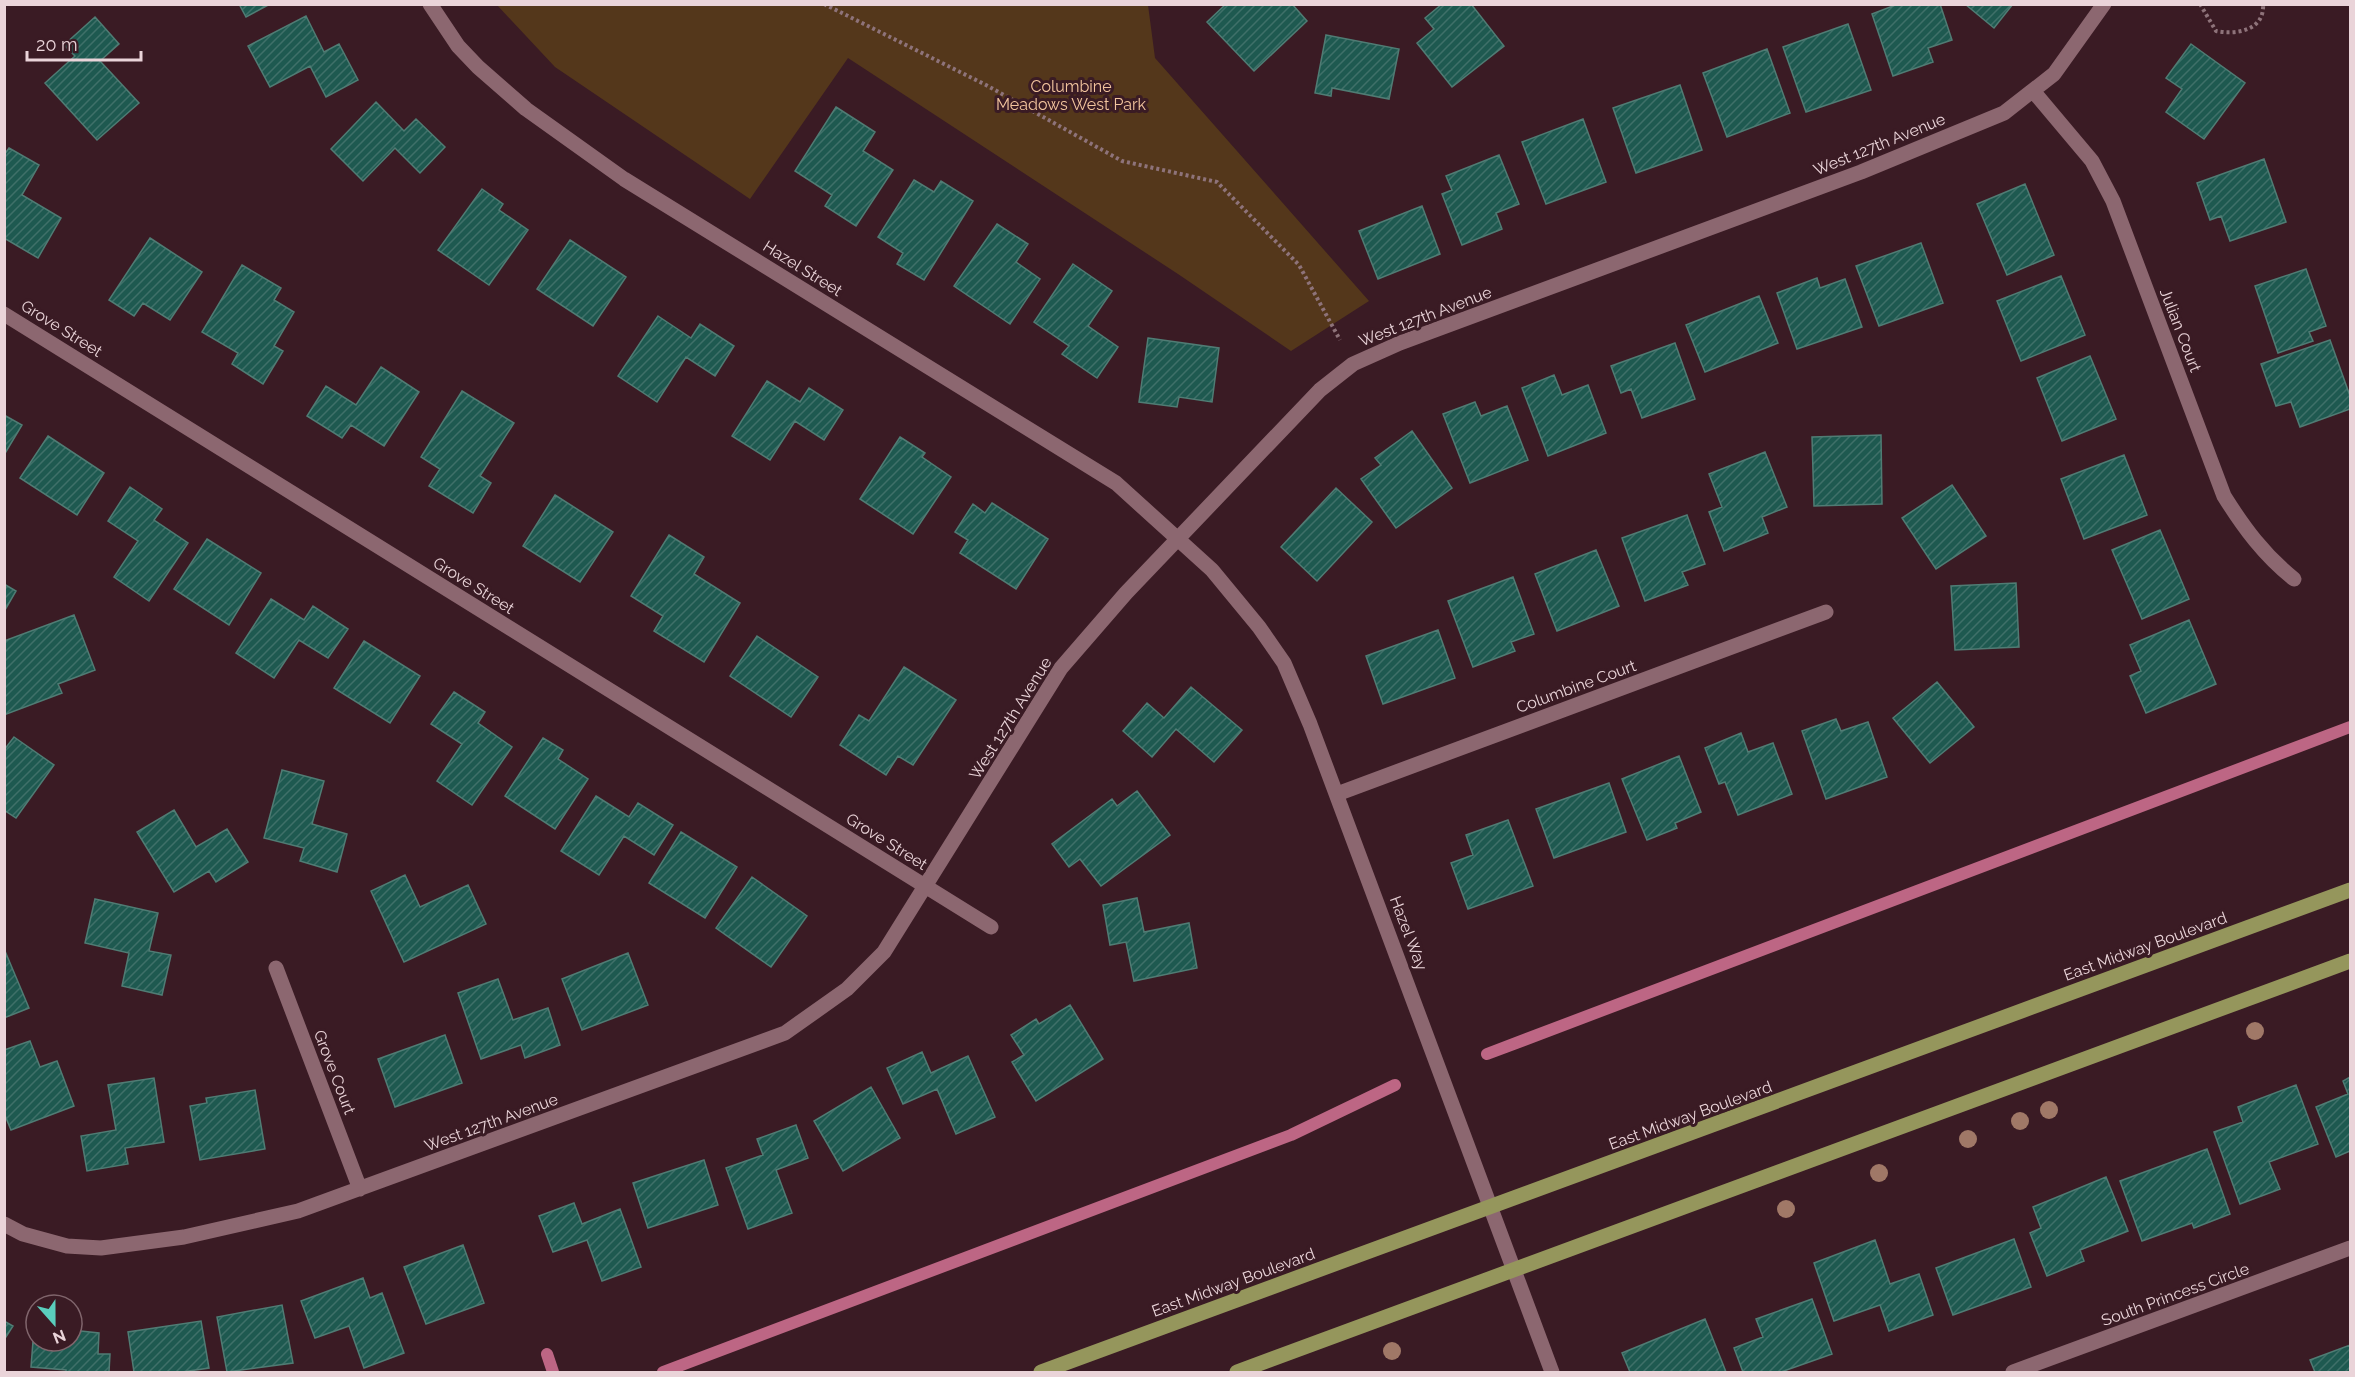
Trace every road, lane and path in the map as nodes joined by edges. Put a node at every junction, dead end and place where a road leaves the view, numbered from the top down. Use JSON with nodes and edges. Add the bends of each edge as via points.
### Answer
{"nodes":[{"id":1,"x":430,"y":4,"type":"edge"},
{"id":2,"x":824,"y":4,"type":"edge"},
{"id":3,"x":2104,"y":4,"type":"edge"},
{"id":4,"x":2200,"y":4,"type":"edge"},
{"id":5,"x":2263,"y":4,"type":"edge"},
{"id":6,"x":2034,"y":92,"type":"junction"},
{"id":7,"x":4,"y":314,"type":"edge"},
{"id":8,"x":1353,"y":364,"type":"junction"},
{"id":9,"x":1177,"y":539,"type":"junction"},
{"id":10,"x":2294,"y":579,"type":"dead end"},
{"id":11,"x":1826,"y":612,"type":"dead end"},
{"id":12,"x":1337,"y":794,"type":"junction"},
{"id":13,"x":926,"y":886,"type":"junction"},
{"id":14,"x":2350,"y":890,"type":"edge"},
{"id":15,"x":991,"y":927,"type":"dead end"},
{"id":16,"x":2350,"y":961,"type":"edge"},
{"id":17,"x":276,"y":969,"type":"dead end"},
{"id":18,"x":360,"y":1189,"type":"junction"},
{"id":19,"x":1492,"y":1207,"type":"junction"},
{"id":20,"x":4,"y":1224,"type":"edge"},
{"id":21,"x":2350,"y":1248,"type":"edge"},
{"id":22,"x":1515,"y":1269,"type":"junction"},
{"id":23,"x":1041,"y":1372,"type":"edge"},
{"id":24,"x":1237,"y":1372,"type":"edge"},
{"id":25,"x":1552,"y":1372,"type":"edge"},
{"id":26,"x":2013,"y":1372,"type":"edge"}],
"edges":[{"from":1,"to":9,"type":"street","name":"Hazel Street","via":[[458,46],[526,109],[624,179],[1116,483]]},
{"from":2,"to":8,"type":"path","via":[[986,85],[1122,160],[1217,182],[1299,265]]},
{"from":3,"to":6,"type":"street","name":"West 127th Avenue","via":[[2054,74]]},
{"from":4,"to":5,"type":"path","via":[[2216,31],[2232,34],[2253,28],[2264,11]]},
{"from":6,"to":8,"type":"street","name":"West 127th Avenue","via":[[2004,113],[1861,172],[1400,343]]},
{"from":6,"to":10,"type":"street","name":"Julian Court","via":[[2092,161],[2113,201],[2224,496],[2247,533]]},
{"from":7,"to":13,"type":"street","name":"Grove Street"},
{"from":8,"to":9,"type":"street","name":"West 127th Avenue","via":[[1320,390]]},
{"from":9,"to":12,"type":"street","name":"Hazel Way","via":[[1212,570],[1284,663]]},
{"from":9,"to":13,"type":"street","name":"West 127th Avenue","via":[[1061,668]]},
{"from":11,"to":12,"type":"street","name":"Columbine Court"},
{"from":12,"to":19,"type":"street","name":"Hazel Way"},
{"from":13,"to":15,"type":"street"},
{"from":13,"to":18,"type":"street","name":"West 127th Avenue","via":[[884,952],[848,989],[785,1033]]},
{"from":14,"to":19,"type":"main road","name":"East Midway Boulevard"},
{"from":16,"to":22,"type":"main road"},
{"from":17,"to":18,"type":"street","name":"Grove Court"},
{"from":18,"to":20,"type":"street","name":"West 127th Avenue","via":[[298,1211],[184,1237],[100,1248],[67,1246],[23,1234]]},
{"from":19,"to":22,"type":"street","name":"Hazel Way"},
{"from":19,"to":23,"type":"main road","name":"East Midway Boulevard"},
{"from":21,"to":26,"type":"street","name":"South Princess Circle"},
{"from":22,"to":24,"type":"main road"},
{"from":22,"to":25,"type":"street","name":"Hazel Way"}]}
